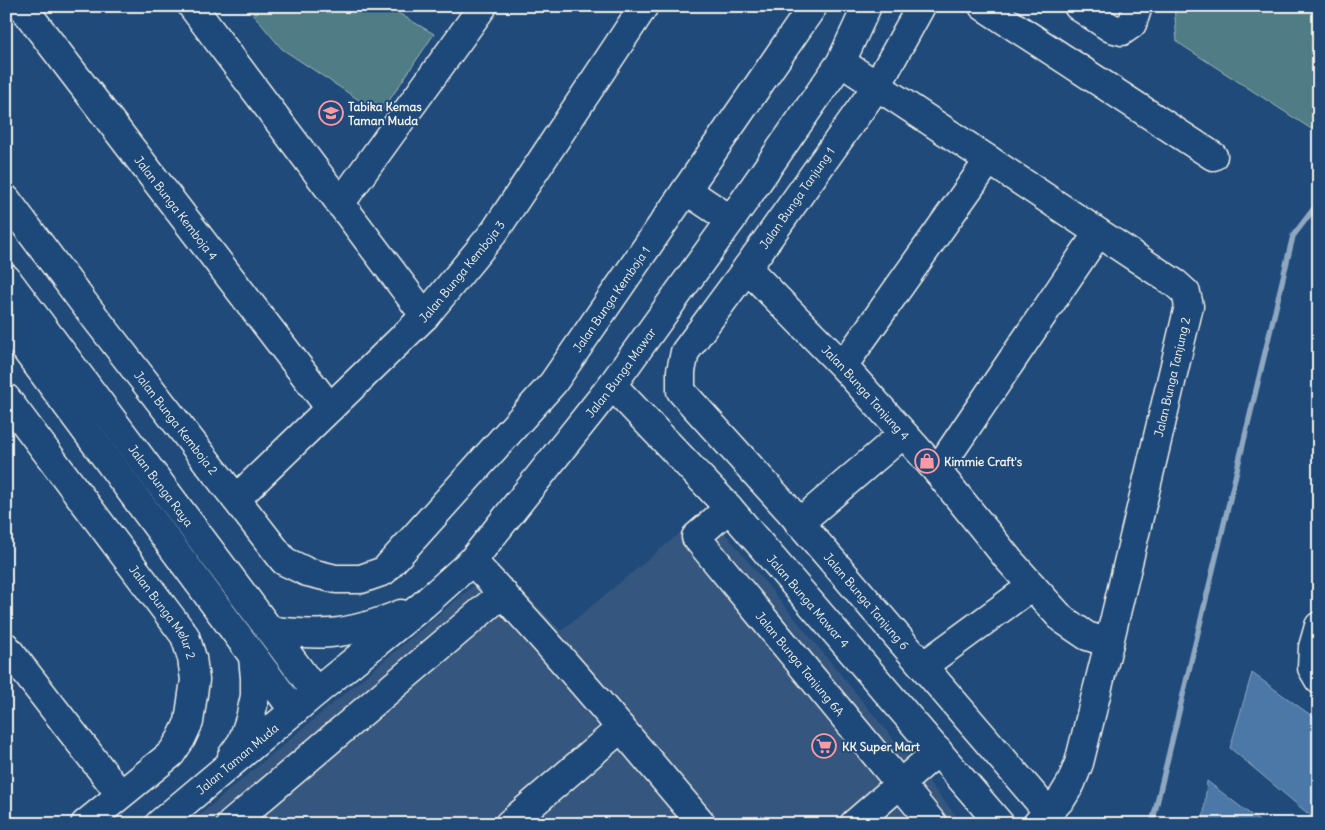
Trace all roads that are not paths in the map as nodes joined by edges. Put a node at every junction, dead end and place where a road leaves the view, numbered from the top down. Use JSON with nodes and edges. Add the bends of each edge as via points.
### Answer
{"nodes":[{"id":1,"x":22,"y":6,"type":"edge"},
{"id":2,"x":192,"y":6,"type":"edge"},
{"id":3,"x":483,"y":6,"type":"edge"},
{"id":4,"x":644,"y":6,"type":"edge"},
{"id":5,"x":813,"y":6,"type":"edge"},
{"id":6,"x":867,"y":6,"type":"edge"},
{"id":7,"x":922,"y":6,"type":"edge"},
{"id":8,"x":984,"y":6,"type":"edge"},
{"id":9,"x":1078,"y":6,"type":"edge"},
{"id":10,"x":1138,"y":6,"type":"edge"},
{"id":11,"x":841,"y":62,"type":"junction"},
{"id":12,"x":877,"y":86,"type":"junction"},
{"id":13,"x":1213,"y":156,"type":"dead end"},
{"id":14,"x":989,"y":160,"type":"junction"},
{"id":15,"x":686,"y":190,"type":"junction"},
{"id":16,"x":6,"y":199,"type":"edge"},
{"id":17,"x":340,"y":204,"type":"junction"},
{"id":18,"x":731,"y":220,"type":"junction"},
{"id":19,"x":1098,"y":233,"type":"junction"},
{"id":20,"x":747,"y":268,"type":"junction"},
{"id":21,"x":6,"y":278,"type":"edge"},
{"id":22,"x":425,"y":316,"type":"junction"},
{"id":23,"x":6,"y":323,"type":"edge"},
{"id":24,"x":843,"y":366,"type":"junction"},
{"id":25,"x":612,"y":385,"type":"junction"},
{"id":26,"x":682,"y":391,"type":"joint"},
{"id":27,"x":6,"y":398,"type":"edge"},
{"id":28,"x":330,"y":408,"type":"junction"},
{"id":29,"x":904,"y":434,"type":"junction"},
{"id":30,"x":936,"y":471,"type":"junction"},
{"id":31,"x":236,"y":499,"type":"junction"},
{"id":32,"x":729,"y":508,"type":"junction"},
{"id":33,"x":799,"y":523,"type":"junction"},
{"id":34,"x":472,"y":561,"type":"junction"},
{"id":35,"x":384,"y":571,"type":"joint"},
{"id":36,"x":1032,"y":586,"type":"junction"},
{"id":37,"x":503,"y":593,"type":"junction"},
{"id":38,"x":423,"y":605,"type":"junction"},
{"id":39,"x":1319,"y":626,"type":"edge"},
{"id":40,"x":271,"y":631,"type":"junction"},
{"id":41,"x":1109,"y":643,"type":"junction"},
{"id":42,"x":6,"y":647,"type":"edge"},
{"id":43,"x":253,"y":656,"type":"junction"},
{"id":44,"x":923,"y":666,"type":"junction"},
{"id":45,"x":1319,"y":680,"type":"edge"},
{"id":46,"x":316,"y":692,"type":"junction"},
{"id":47,"x":294,"y":711,"type":"junction"},
{"id":48,"x":621,"y":728,"type":"junction"},
{"id":49,"x":938,"y":751,"type":"junction"},
{"id":50,"x":220,"y":773,"type":"junction"},
{"id":51,"x":900,"y":784,"type":"junction"},
{"id":52,"x":120,"y":794,"type":"junction"},
{"id":53,"x":1042,"y":818,"type":"edge"},
{"id":54,"x":85,"y":824,"type":"edge"},
{"id":55,"x":159,"y":824,"type":"edge"},
{"id":56,"x":231,"y":824,"type":"edge"},
{"id":57,"x":509,"y":824,"type":"edge"},
{"id":58,"x":702,"y":824,"type":"edge"},
{"id":59,"x":854,"y":824,"type":"edge"},
{"id":60,"x":933,"y":824,"type":"edge"},
{"id":61,"x":1000,"y":824,"type":"edge"}],
"edges":[{"from":1,"to":28,"type":"street","name":"Jalan Bunga Kemboja 4"},
{"from":2,"to":17,"type":"street"},
{"from":3,"to":17,"type":"street"},
{"from":4,"to":22,"type":"street","name":"Jalan Bunga Kemboja 3","via":[[495,231]]},
{"from":5,"to":15,"type":"street","name":"Jalan Bunga Kemboja 1"},
{"from":6,"to":11,"type":"street","name":"Jalan Bunga Mawar"},
{"from":7,"to":12,"type":"street","name":"Jalan Bunga Tanjung 1"},
{"from":8,"to":13,"type":"street"},
{"from":9,"to":10,"type":"street","via":[[1111,28],[1122,31],[1132,24]]},
{"from":11,"to":12,"type":"street","name":"Jalan Bunga Tanjung 2"},
{"from":11,"to":18,"type":"street","name":"Jalan Bunga Mawar"},
{"from":12,"to":14,"type":"street","name":"Jalan Bunga Tanjung 2"},
{"from":12,"to":20,"type":"street","name":"Jalan Bunga Tanjung 1"},
{"from":14,"to":19,"type":"street","name":"Jalan Bunga Tanjung 2"},
{"from":14,"to":24,"type":"street"},
{"from":15,"to":18,"type":"street"},
{"from":15,"to":35,"type":"street","name":"Jalan Bunga Kemboja 1","via":[[553,383]]},
{"from":16,"to":31,"type":"street","name":"Jalan Bunga Kemboja 2"},
{"from":17,"to":22,"type":"street"},
{"from":18,"to":25,"type":"street","name":"Jalan Bunga Mawar"},
{"from":19,"to":30,"type":"street"},
{"from":19,"to":41,"type":"street","name":"Jalan Bunga Tanjung 2","via":[[1176,284],[1186,293],[1189,306]]},
{"from":20,"to":24,"type":"street","name":"Jalan Bunga Tanjung 4"},
{"from":20,"to":26,"type":"street","name":"Jalan Bunga Tanjung 1","via":[[685,352],[681,371]]},
{"from":21,"to":40,"type":"street","name":"Jalan Bunga Raya"},
{"from":22,"to":28,"type":"street","name":"Jalan Bunga Kemboja 3"},
{"from":23,"to":43,"type":"street"},
{"from":24,"to":29,"type":"street","name":"Jalan Bunga Tanjung 4"},
{"from":25,"to":32,"type":"street","name":"Jalan Bunga Mawar 4"},
{"from":25,"to":34,"type":"street","name":"Jalan Bunga Mawar"},
{"from":26,"to":33,"type":"street","name":"Jalan Bunga Tanjung 6"},
{"from":27,"to":52,"type":"street","name":"Jalan Bunga Melur 2","via":[[185,636],[192,658],[195,680],[189,722],[181,739],[171,754]]},
{"from":28,"to":31,"type":"street","name":"Jalan Bunga Kemboja 3"},
{"from":29,"to":30,"type":"street","name":"Jalan Bunga Tanjung 4"},
{"from":29,"to":33,"type":"street"},
{"from":30,"to":36,"type":"street","name":"Jalan Bunga Tanjung 4"},
{"from":31,"to":35,"type":"street","name":"Jalan Bunga Kemboja 2","via":[[284,561],[307,572],[336,579],[361,579]]},
{"from":32,"to":49,"type":"street","name":"Jalan Bunga Mawar 4"},
{"from":32,"to":51,"type":"street","name":"Jalan Bunga Tanjung 6A","via":[[696,537]]},
{"from":33,"to":44,"type":"street","name":"Jalan Bunga Tanjung 6"},
{"from":34,"to":37,"type":"street"},
{"from":34,"to":38,"type":"street","name":"Jalan Bunga Mawar"},
{"from":36,"to":41,"type":"street","name":"Jalan Bunga Tanjung 4","via":[[1062,619],[1087,636]]},
{"from":36,"to":44,"type":"street"},
{"from":37,"to":48,"type":"street"},
{"from":37,"to":56,"type":"street"},
{"from":38,"to":40,"type":"street","via":[[354,629],[329,633]]},
{"from":38,"to":46,"type":"street","name":"Jalan Bunga Mawar"},
{"from":39,"to":45,"type":"street","via":[[1313,646],[1312,668]]},
{"from":40,"to":46,"type":"street","name":"Jalan Bunga Raya"},
{"from":41,"to":53,"type":"street","name":"Jalan Bunga Tanjung 2","via":[[1079,763],[1062,798]]},
{"from":42,"to":52,"type":"street"},
{"from":43,"to":47,"type":"street"},
{"from":43,"to":50,"type":"street","via":[[255,696],[250,719],[242,742]]},
{"from":44,"to":53,"type":"street","name":"Jalan Bunga Tanjung 6"},
{"from":46,"to":47,"type":"street","name":"Jalan Taman Muda"},
{"from":47,"to":50,"type":"street","name":"Jalan Taman Muda"},
{"from":48,"to":57,"type":"street"},
{"from":48,"to":58,"type":"street"},
{"from":49,"to":51,"type":"street"},
{"from":49,"to":61,"type":"street","name":"Jalan Bunga Mawar 4"},
{"from":50,"to":55,"type":"street","name":"Jalan Taman Muda"},
{"from":51,"to":59,"type":"street"},
{"from":51,"to":60,"type":"street","name":"Jalan Bunga Tanjung 6A"},
{"from":52,"to":54,"type":"street","name":"Jalan Bunga Melur 2"}]}
